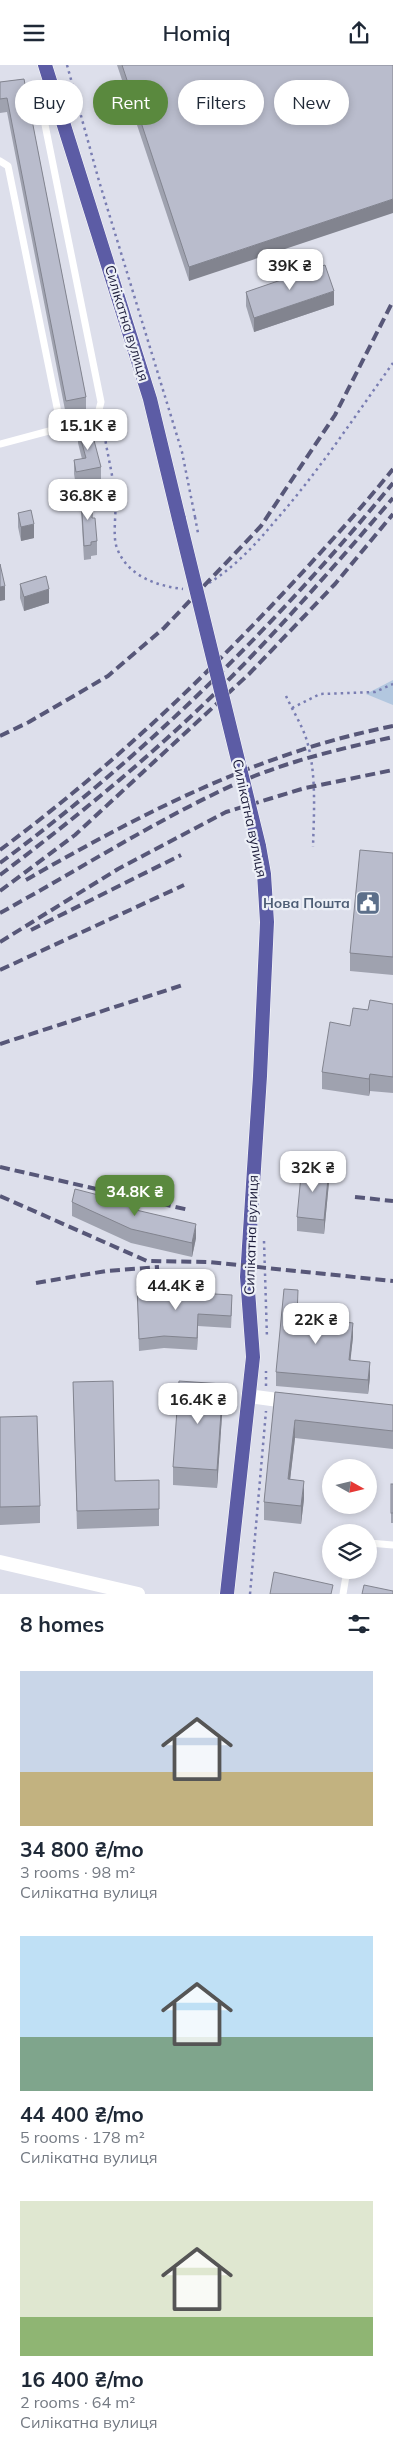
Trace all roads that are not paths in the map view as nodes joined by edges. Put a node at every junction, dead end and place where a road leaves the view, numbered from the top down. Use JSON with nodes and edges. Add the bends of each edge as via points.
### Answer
{"nodes":[{"id":1,"x":47,"y":70,"type":"edge"},
{"id":2,"x":0,"y":161,"type":"edge"},
{"id":3,"x":61,"y":427,"type":"junction"},
{"id":4,"x":0,"y":444,"type":"edge"},
{"id":5,"x":248,"y":1396,"type":"junction"},
{"id":6,"x":305,"y":1404,"type":"edge"},
{"id":7,"x":377,"y":1544,"type":"edge"},
{"id":8,"x":393,"y":1545,"type":"edge"},
{"id":9,"x":0,"y":1562,"type":"edge"},
{"id":10,"x":346,"y":1579,"type":"edge"},
{"id":11,"x":138,"y":1594,"type":"edge"},
{"id":12,"x":228,"y":1594,"type":"edge"},
{"id":13,"x":343,"y":1594,"type":"edge"}],
"edges":[{"from":1,"to":3,"type":"lane","via":[[39,95],[101,402],[98,414]]},
{"from":1,"to":5,"type":"main road","name":"Силікатна вулиця","bridge":true,"via":[[150,399],[259,846],[266,896],[267,952],[248,1255],[247,1287],[253,1345]]},
{"from":2,"to":3,"type":"lane","via":[[8,165]]},
{"from":3,"to":4,"type":"lane"},
{"from":5,"to":6,"type":"street"},
{"from":5,"to":12,"type":"main road","name":"Силікатна вулиця"},
{"from":7,"to":8,"type":"lane"},
{"from":9,"to":11,"type":"street"},
{"from":10,"to":13,"type":"lane"}]}
